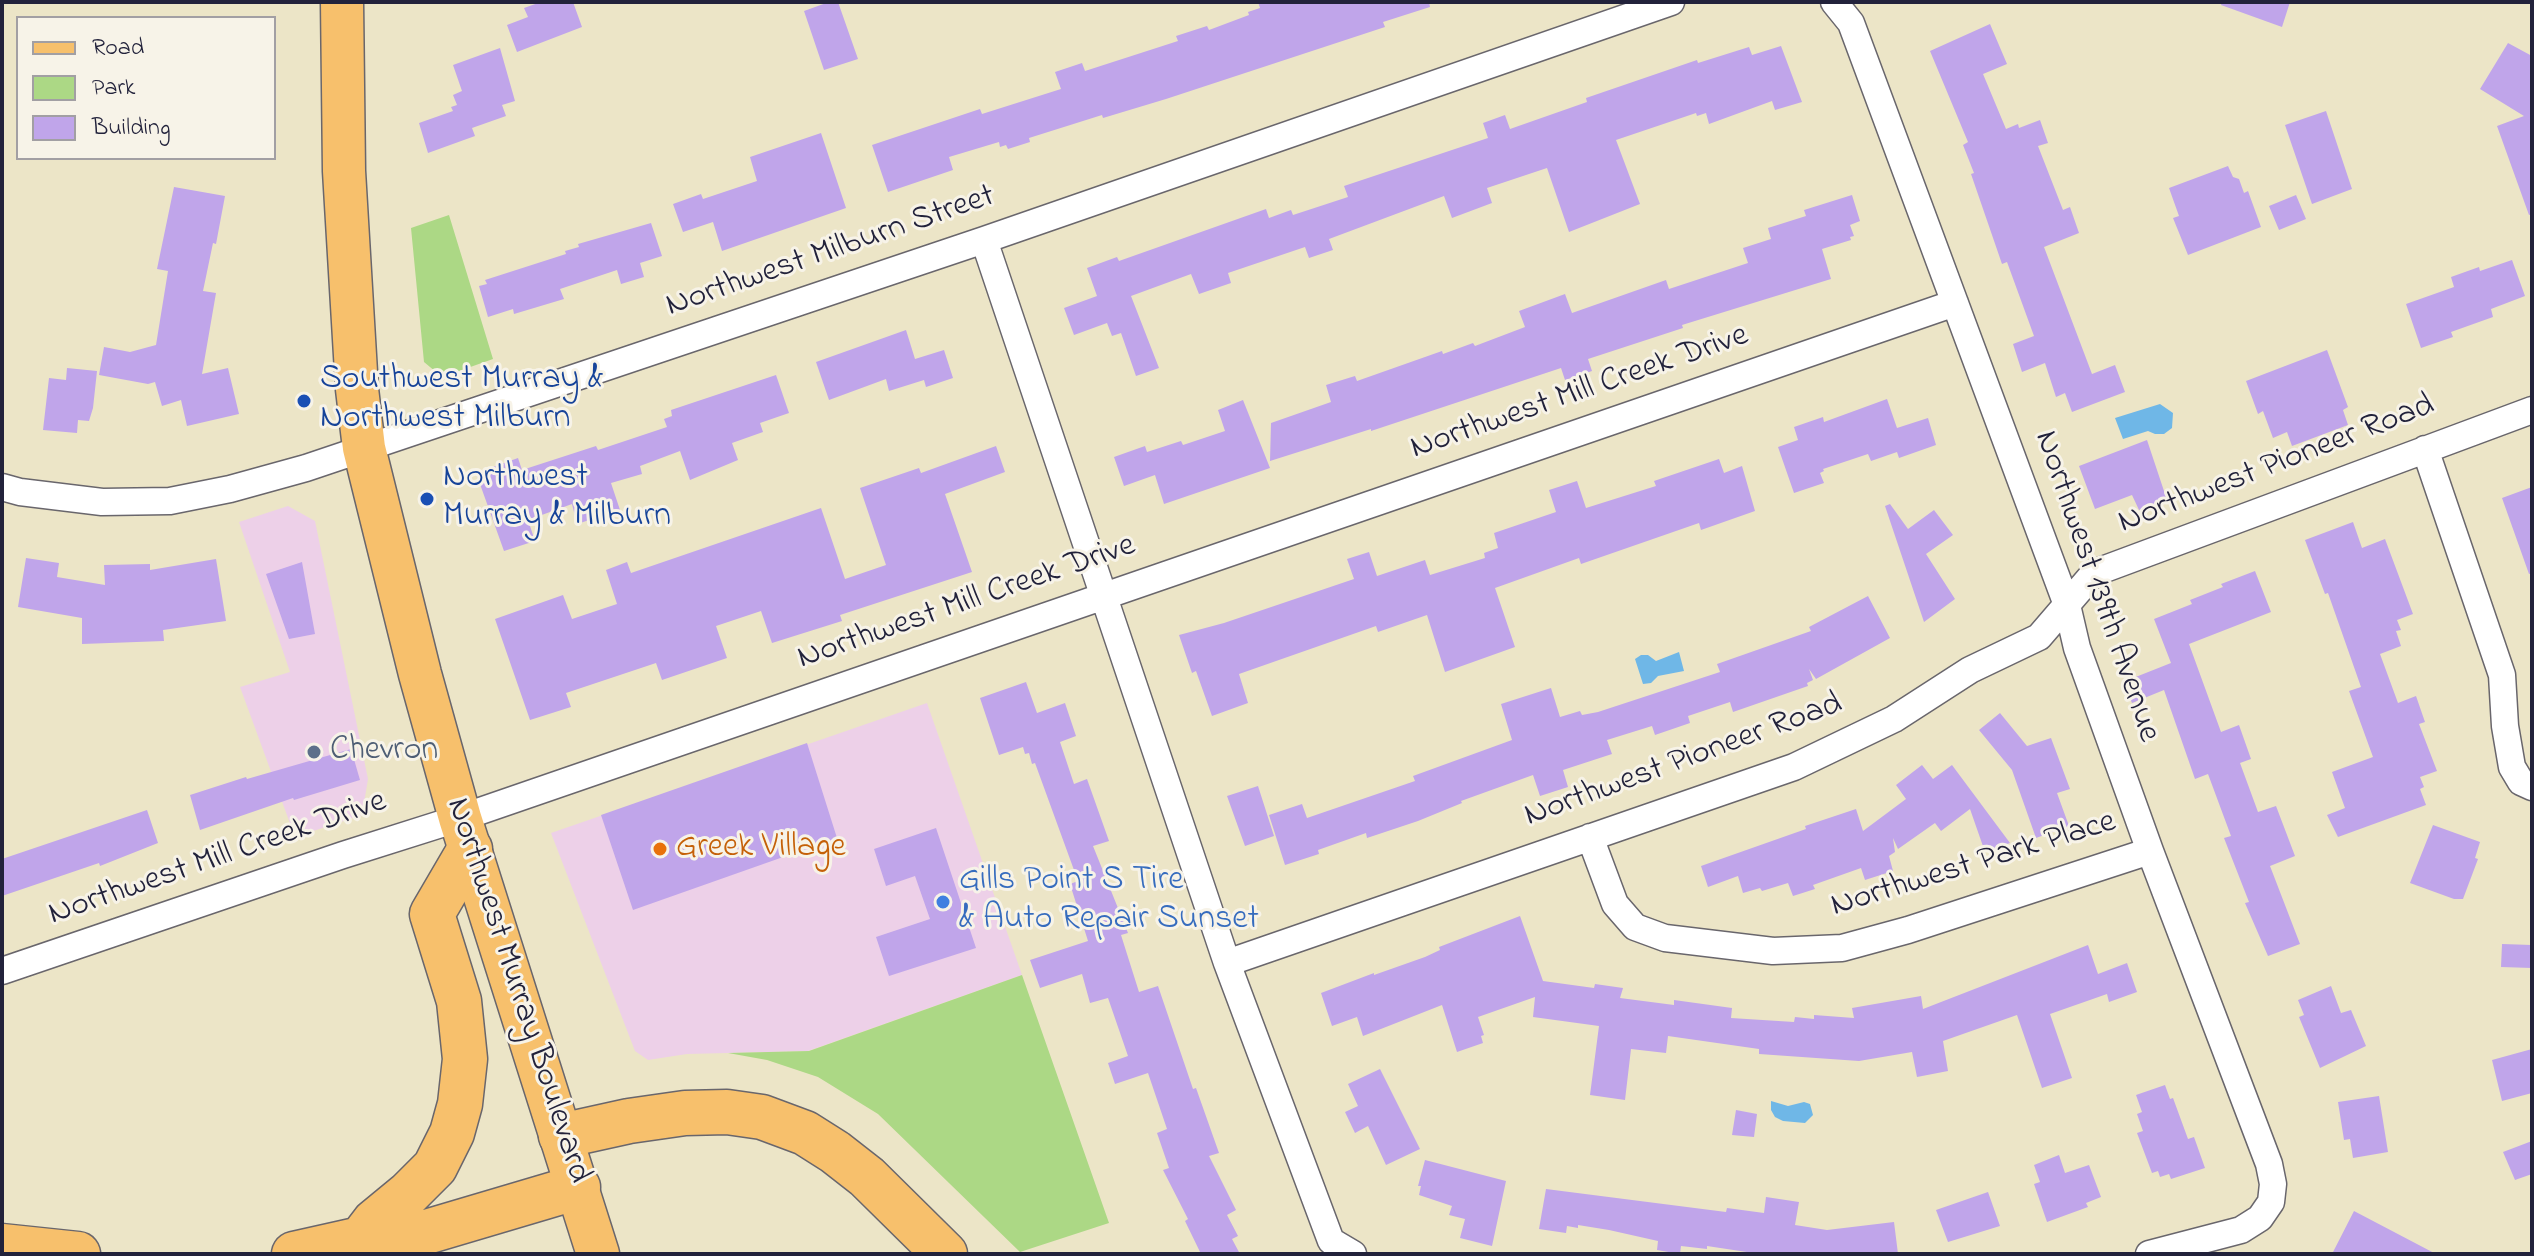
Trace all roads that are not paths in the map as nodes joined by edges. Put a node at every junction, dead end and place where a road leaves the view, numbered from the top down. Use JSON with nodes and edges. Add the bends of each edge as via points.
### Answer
{"nodes":[{"id":1,"x":342,"y":2,"type":"edge"},
{"id":2,"x":1671,"y":2,"type":"edge"},
{"id":3,"x":1834,"y":2,"type":"edge"},
{"id":4,"x":984,"y":240,"type":"junction"},
{"id":5,"x":1955,"y":303,"type":"junction"},
{"id":6,"x":2532,"y":410,"type":"edge"},
{"id":7,"x":364,"y":448,"type":"junction"},
{"id":8,"x":2425,"y":449,"type":"junction"},
{"id":9,"x":2,"y":487,"type":"edge"},
{"id":10,"x":1103,"y":595,"type":"junction"},
{"id":11,"x":2067,"y":605,"type":"junction"},
{"id":12,"x":2532,"y":787,"type":"edge"},
{"id":13,"x":465,"y":833,"type":"junction"},
{"id":14,"x":1590,"y":837,"type":"junction"},
{"id":15,"x":2150,"y":851,"type":"junction"},
{"id":16,"x":1227,"y":963,"type":"junction"},
{"id":17,"x":2,"y":971,"type":"edge"},
{"id":18,"x":561,"y":1136,"type":"junction"},
{"id":19,"x":578,"y":1187,"type":"junction"},
{"id":20,"x":361,"y":1239,"type":"junction"},
{"id":21,"x":2,"y":1246,"type":"edge"},
{"id":22,"x":1342,"y":1248,"type":"edge"},
{"id":23,"x":78,"y":1254,"type":"edge"},
{"id":24,"x":294,"y":1254,"type":"edge"},
{"id":25,"x":598,"y":1254,"type":"edge"},
{"id":26,"x":945,"y":1254,"type":"edge"},
{"id":27,"x":2149,"y":1254,"type":"edge"}],
"edges":[{"from":1,"to":7,"type":"main road","name":"Northwest Murray Boulevard","via":[[344,171]]},
{"from":2,"to":4,"type":"street","name":"Northwest Milburn Street"},
{"from":3,"to":5,"type":"street","name":"Northwest 139th Avenue","via":[[1851,23]]},
{"from":4,"to":7,"type":"street","name":"Northwest Milburn Street"},
{"from":4,"to":10,"type":"street"},
{"from":5,"to":10,"type":"street","name":"Northwest Mill Creek Drive"},
{"from":5,"to":11,"type":"street","name":"Northwest 139th Avenue"},
{"from":6,"to":8,"type":"street","name":"Northwest Pioneer Road"},
{"from":7,"to":9,"type":"street","name":"Northwest Milburn Street","via":[[264,480],[170,501],[102,502]]},
{"from":7,"to":13,"type":"main road","name":"Northwest Murray Boulevard"},
{"from":8,"to":11,"type":"street","name":"Northwest Pioneer Road","via":[[2094,573]]},
{"from":8,"to":12,"type":"street","via":[[2502,675],[2512,767],[2521,782]]},
{"from":10,"to":13,"type":"street","name":"Northwest Mill Creek Drive"},
{"from":10,"to":16,"type":"street"},
{"from":11,"to":14,"type":"street","name":"Northwest Pioneer Road","via":[[2039,637],[1970,670],[1894,719],[1794,767]]},
{"from":11,"to":15,"type":"street","name":"Northwest 139th Avenue","via":[[2077,648]]},
{"from":13,"to":17,"type":"street","name":"Northwest Mill Creek Drive","via":[[343,855]]},
{"from":13,"to":18,"type":"main road","name":"Northwest Murray Boulevard"},
{"from":13,"to":20,"type":"highway","via":[[432,914],[459,1001],[465,1059],[460,1104],[435,1167]]},
{"from":14,"to":15,"type":"street","name":"Northwest Park Place","via":[[1615,904],[1635,927],[1665,938],[1773,951],[1842,948]]},
{"from":14,"to":16,"type":"street","name":"Northwest Pioneer Road"},
{"from":15,"to":27,"type":"street","name":"Northwest 139th Avenue","via":[[2273,1184],[2271,1202],[2260,1218],[2241,1230]]},
{"from":16,"to":22,"type":"street"},
{"from":18,"to":19,"type":"main road","name":"Northwest Murray Boulevard"},
{"from":18,"to":26,"type":"highway","via":[[685,1113],[762,1117],[805,1133],[835,1152]]},
{"from":19,"to":20,"type":"highway","via":[[389,1243]]},
{"from":19,"to":25,"type":"main road","name":"Northwest Murray Boulevard"},
{"from":20,"to":24,"type":"highway"},
{"from":21,"to":23,"type":"highway"}]}
